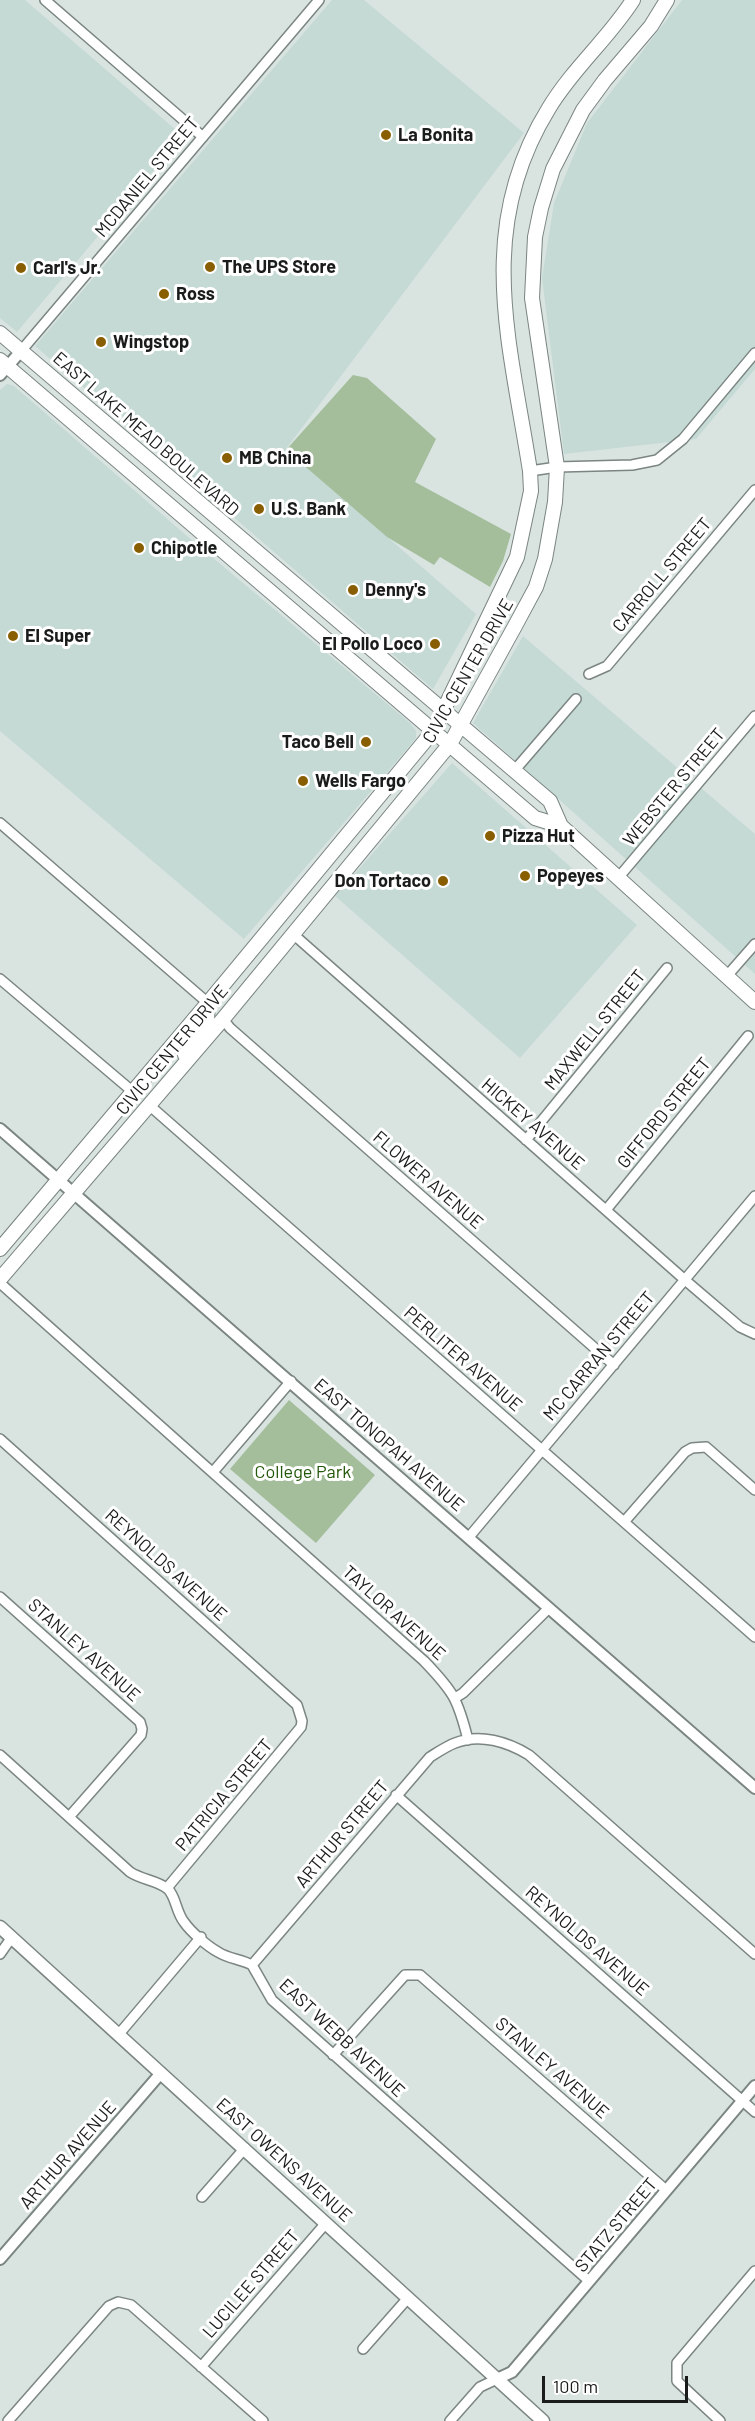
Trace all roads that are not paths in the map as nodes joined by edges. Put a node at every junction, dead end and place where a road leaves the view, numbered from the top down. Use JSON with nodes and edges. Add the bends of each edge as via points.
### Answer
{"nodes":[{"id":1,"x":45,"y":0,"type":"edge"},
{"id":2,"x":319,"y":0,"type":"edge"},
{"id":3,"x":633,"y":0,"type":"edge"},
{"id":4,"x":667,"y":0,"type":"edge"},
{"id":5,"x":203,"y":136,"type":"junction"},
{"id":6,"x":0,"y":333,"type":"edge"},
{"id":7,"x":21,"y":351,"type":"junction"},
{"id":8,"x":755,"y":353,"type":"edge"},
{"id":9,"x":2,"y":367,"type":"edge"},
{"id":10,"x":557,"y":467,"type":"junction"},
{"id":11,"x":530,"y":471,"type":"junction"},
{"id":12,"x":755,"y":490,"type":"edge"},
{"id":13,"x":217,"y":519,"type":"junction"},
{"id":14,"x":205,"y":534,"type":"junction"},
{"id":15,"x":589,"y":674,"type":"dead end"},
{"id":16,"x":576,"y":699,"type":"dead end"},
{"id":17,"x":443,"y":710,"type":"junction"},
{"id":18,"x":755,"y":716,"type":"edge"},
{"id":19,"x":460,"y":725,"type":"junction"},
{"id":20,"x":434,"y":730,"type":"junction"},
{"id":21,"x":450,"y":744,"type":"junction"},
{"id":22,"x":514,"y":771,"type":"junction"},
{"id":23,"x":0,"y":823,"type":"edge"},
{"id":24,"x":561,"y":826,"type":"junction"},
{"id":25,"x":618,"y":878,"type":"junction"},
{"id":26,"x":292,"y":934,"type":"junction"},
{"id":27,"x":755,"y":944,"type":"edge"},
{"id":28,"x":244,"y":959,"type":"junction"},
{"id":29,"x":667,"y":968,"type":"dead end"},
{"id":30,"x":726,"y":978,"type":"junction"},
{"id":31,"x":0,"y":979,"type":"edge"},
{"id":32,"x":755,"y":1002,"type":"edge"},
{"id":33,"x":208,"y":1003,"type":"junction"},
{"id":34,"x":223,"y":1019,"type":"junction"},
{"id":35,"x":748,"y":1036,"type":"dead end"},
{"id":36,"x":183,"y":1066,"type":"junction"},
{"id":37,"x":132,"y":1091,"type":"junction"},
{"id":38,"x":148,"y":1105,"type":"junction"},
{"id":39,"x":0,"y":1129,"type":"edge"},
{"id":40,"x":526,"y":1140,"type":"junction"},
{"id":41,"x":59,"y":1179,"type":"junction"},
{"id":42,"x":74,"y":1192,"type":"junction"},
{"id":43,"x":755,"y":1196,"type":"edge"},
{"id":44,"x":606,"y":1210,"type":"junction"},
{"id":45,"x":0,"y":1248,"type":"edge"},
{"id":46,"x":685,"y":1280,"type":"junction"},
{"id":47,"x":0,"y":1281,"type":"edge"},
{"id":48,"x":755,"y":1334,"type":"edge"},
{"id":49,"x":614,"y":1365,"type":"junction"},
{"id":50,"x":291,"y":1381,"type":"junction"},
{"id":51,"x":0,"y":1439,"type":"edge"},
{"id":52,"x":542,"y":1450,"type":"junction"},
{"id":53,"x":213,"y":1472,"type":"junction"},
{"id":54,"x":755,"y":1491,"type":"edge"},
{"id":55,"x":624,"y":1522,"type":"junction"},
{"id":56,"x":469,"y":1537,"type":"junction"},
{"id":57,"x":0,"y":1597,"type":"edge"},
{"id":58,"x":549,"y":1608,"type":"junction"},
{"id":59,"x":755,"y":1637,"type":"edge"},
{"id":60,"x":455,"y":1698,"type":"junction"},
{"id":61,"x":302,"y":1721,"type":"joint"},
{"id":62,"x":468,"y":1740,"type":"junction"},
{"id":63,"x":0,"y":1755,"type":"edge"},
{"id":64,"x":755,"y":1788,"type":"edge"},
{"id":65,"x":396,"y":1795,"type":"junction"},
{"id":66,"x":69,"y":1817,"type":"junction"},
{"id":67,"x":167,"y":1888,"type":"junction"},
{"id":68,"x":0,"y":1927,"type":"edge"},
{"id":69,"x":12,"y":1937,"type":"junction"},
{"id":70,"x":201,"y":1937,"type":"junction"},
{"id":71,"x":0,"y":1954,"type":"edge"},
{"id":72,"x":755,"y":1954,"type":"edge"},
{"id":73,"x":252,"y":1965,"type":"junction"},
{"id":74,"x":118,"y":2034,"type":"junction"},
{"id":75,"x":333,"y":2055,"type":"junction"},
{"id":76,"x":161,"y":2073,"type":"junction"},
{"id":77,"x":755,"y":2086,"type":"edge"},
{"id":78,"x":743,"y":2101,"type":"junction"},
{"id":79,"x":755,"y":2112,"type":"edge"},
{"id":80,"x":245,"y":2148,"type":"junction"},
{"id":81,"x":666,"y":2190,"type":"junction"},
{"id":82,"x":202,"y":2197,"type":"dead end"},
{"id":83,"x":326,"y":2223,"type":"junction"},
{"id":84,"x":0,"y":2259,"type":"edge"},
{"id":85,"x":755,"y":2271,"type":"edge"},
{"id":86,"x":589,"y":2281,"type":"junction"},
{"id":87,"x":408,"y":2298,"type":"junction"},
{"id":88,"x":363,"y":2349,"type":"dead end"},
{"id":89,"x":201,"y":2367,"type":"junction"},
{"id":90,"x":497,"y":2379,"type":"junction"},
{"id":91,"x":8,"y":2421,"type":"edge"},
{"id":92,"x":263,"y":2421,"type":"edge"},
{"id":93,"x":450,"y":2421,"type":"edge"},
{"id":94,"x":542,"y":2421,"type":"edge"},
{"id":95,"x":720,"y":2421,"type":"edge"}],
"edges":[{"from":1,"to":5,"type":"street"},
{"from":2,"to":5,"type":"street","name":"MCDANIEL STREET"},
{"from":3,"to":11,"type":"main road","name":"CIVIC CENTER DRIVE","via":[[548,109],[529,148],[511,201],[503,269],[504,309]]},
{"from":4,"to":10,"type":"main road","name":"CIVIC CENTER DRIVE","via":[[651,26],[583,110],[553,169],[541,208],[535,237],[532,298]]},
{"from":5,"to":7,"type":"street","name":"MCDANIEL STREET"},
{"from":6,"to":7,"type":"main road","name":"EAST LAKE MEAD BOULEVARD"},
{"from":7,"to":9,"type":"street","name":"MCDANIEL STREET"},
{"from":7,"to":13,"type":"main road","name":"EAST LAKE MEAD BOULEVARD"},
{"from":8,"to":10,"type":"street","via":[[683,438],[657,460],[632,465]]},
{"from":9,"to":14,"type":"main road","name":"EAST LAKE MEAD BOULEVARD"},
{"from":10,"to":11,"type":"street"},
{"from":10,"to":19,"type":"main road","name":"CIVIC CENTER DRIVE","via":[[552,531],[536,587]]},
{"from":11,"to":17,"type":"main road","name":"CIVIC CENTER DRIVE","via":[[531,491],[518,556]]},
{"from":12,"to":15,"type":"street","name":"CARROLL STREET","via":[[607,666]]},
{"from":13,"to":14,"type":"main road"},
{"from":13,"to":17,"type":"main road","name":"EAST LAKE MEAD BOULEVARD"},
{"from":14,"to":20,"type":"main road","name":"EAST LAKE MEAD BOULEVARD"},
{"from":16,"to":22,"type":"street"},
{"from":17,"to":19,"type":"main road","name":"EAST LAKE MEAD BOULEVARD"},
{"from":17,"to":20,"type":"main road","name":"CIVIC CENTER DRIVE"},
{"from":18,"to":25,"type":"street","name":"WEBSTER STREET"},
{"from":19,"to":21,"type":"main road","name":"CIVIC CENTER DRIVE"},
{"from":19,"to":22,"type":"main road","name":"EAST LAKE MEAD BOULEVARD"},
{"from":20,"to":21,"type":"main road","name":"EAST LAKE MEAD BOULEVARD"},
{"from":20,"to":28,"type":"main road","name":"CIVIC CENTER DRIVE"},
{"from":21,"to":24,"type":"main road","name":"EAST LAKE MEAD BOULEVARD","via":[[535,818]]},
{"from":21,"to":26,"type":"main road","name":"CIVIC CENTER DRIVE"},
{"from":22,"to":24,"type":"main road","name":"EAST LAKE MEAD BOULEVARD","via":[[550,801]]},
{"from":23,"to":33,"type":"street"},
{"from":24,"to":25,"type":"main road","name":"EAST LAKE MEAD BOULEVARD"},
{"from":25,"to":30,"type":"main road","name":"EAST LAKE MEAD BOULEVARD"},
{"from":26,"to":34,"type":"main road","name":"CIVIC CENTER DRIVE"},
{"from":26,"to":40,"type":"street","name":"HICKEY AVENUE"},
{"from":27,"to":30,"type":"street"},
{"from":28,"to":33,"type":"main road","name":"CIVIC CENTER DRIVE"},
{"from":28,"to":34,"type":"main road","via":[[221,1000]]},
{"from":29,"to":40,"type":"street","name":"MAXWELL STREET"},
{"from":30,"to":32,"type":"main road","name":"EAST LAKE MEAD BOULEVARD"},
{"from":31,"to":37,"type":"street"},
{"from":33,"to":36,"type":"main road","via":[[207,1020],[188,1048]]},
{"from":33,"to":37,"type":"main road","name":"CIVIC CENTER DRIVE"},
{"from":34,"to":36,"type":"main road","name":"CIVIC CENTER DRIVE"},
{"from":34,"to":49,"type":"street","name":"FLOWER AVENUE"},
{"from":35,"to":44,"type":"street","name":"GIFFORD STREET"},
{"from":36,"to":38,"type":"main road","name":"CIVIC CENTER DRIVE"},
{"from":37,"to":41,"type":"main road","name":"CIVIC CENTER DRIVE"},
{"from":38,"to":42,"type":"main road","name":"CIVIC CENTER DRIVE"},
{"from":38,"to":52,"type":"street","name":"PERLITER AVENUE"},
{"from":39,"to":41,"type":"street","name":"EAST TONOPAH AVENUE"},
{"from":40,"to":44,"type":"street","name":"HICKEY AVENUE"},
{"from":41,"to":42,"type":"street","name":"EAST TONOPAH AVENUE"},
{"from":41,"to":45,"type":"main road","name":"CIVIC CENTER DRIVE"},
{"from":42,"to":47,"type":"main road","name":"CIVIC CENTER DRIVE"},
{"from":42,"to":50,"type":"street","name":"EAST TONOPAH AVENUE"},
{"from":43,"to":46,"type":"street","name":"MC CARRAN STREET"},
{"from":44,"to":46,"type":"street","name":"HICKEY AVENUE"},
{"from":46,"to":48,"type":"street","name":"HICKEY AVENUE","via":[[740,1327]]},
{"from":46,"to":49,"type":"street","name":"MC CARRAN STREET"},
{"from":47,"to":53,"type":"street","name":"TAYLOR AVENUE"},
{"from":49,"to":52,"type":"street","name":"MC CARRAN STREET"},
{"from":50,"to":53,"type":"street"},
{"from":50,"to":56,"type":"street","name":"EAST TONOPAH AVENUE"},
{"from":51,"to":61,"type":"street","name":"REYNOLDS AVENUE","via":[[297,1706]]},
{"from":52,"to":55,"type":"street","name":"PERLITER AVENUE"},
{"from":52,"to":56,"type":"street","name":"MC CARRAN STREET"},
{"from":53,"to":60,"type":"street","name":"TAYLOR AVENUE","via":[[424,1661]]},
{"from":54,"to":55,"type":"street","via":[[706,1448],[698,1447],[685,1452]]},
{"from":55,"to":59,"type":"street","name":"PERLITER AVENUE"},
{"from":56,"to":58,"type":"street","name":"EAST TONOPAH AVENUE"},
{"from":57,"to":66,"type":"street","name":"STANLEY AVENUE","via":[[140,1722],[141,1735]]},
{"from":58,"to":60,"type":"street"},
{"from":58,"to":64,"type":"street","name":"EAST TONOPAH AVENUE"},
{"from":60,"to":62,"type":"street","name":"TAYLOR AVENUE"},
{"from":61,"to":67,"type":"street","name":"PATRICIA STREET"},
{"from":62,"to":65,"type":"street","name":"ARTHUR STREET","via":[[456,1742],[430,1757]]},
{"from":62,"to":72,"type":"street","via":[[485,1739],[515,1746],[529,1755]]},
{"from":63,"to":66,"type":"street"},
{"from":65,"to":73,"type":"street","name":"ARTHUR STREET"},
{"from":65,"to":78,"type":"street","name":"REYNOLDS AVENUE"},
{"from":66,"to":67,"type":"street","via":[[130,1872]]},
{"from":67,"to":70,"type":"street","via":[[184,1923]]},
{"from":68,"to":69,"type":"main road","name":"EAST OWENS AVENUE"},
{"from":69,"to":71,"type":"street"},
{"from":69,"to":74,"type":"main road","name":"EAST OWENS AVENUE"},
{"from":70,"to":73,"type":"street","via":[[217,1952]]},
{"from":70,"to":74,"type":"street"},
{"from":73,"to":75,"type":"street","name":"EAST WEBB AVENUE","via":[[272,2001]]},
{"from":74,"to":76,"type":"main road","name":"EAST OWENS AVENUE"},
{"from":75,"to":81,"type":"street","name":"STANLEY AVENUE","via":[[405,1975],[420,1975]]},
{"from":75,"to":86,"type":"street","name":"EAST WEBB AVENUE"},
{"from":76,"to":80,"type":"main road","name":"EAST OWENS AVENUE"},
{"from":76,"to":84,"type":"street","name":"ARTHUR AVENUE"},
{"from":77,"to":78,"type":"street","name":"STATZ STREET"},
{"from":78,"to":79,"type":"street","name":"REYNOLDS AVENUE"},
{"from":78,"to":81,"type":"street","name":"STATZ STREET"},
{"from":80,"to":82,"type":"street"},
{"from":80,"to":83,"type":"main road","name":"EAST OWENS AVENUE"},
{"from":81,"to":86,"type":"street","name":"STATZ STREET"},
{"from":83,"to":87,"type":"main road","name":"EAST OWENS AVENUE"},
{"from":83,"to":89,"type":"street","name":"LUCILEE STREET"},
{"from":85,"to":95,"type":"street","via":[[677,2363],[676,2381]]},
{"from":86,"to":90,"type":"street","name":"STATZ STREET","via":[[512,2372]]},
{"from":87,"to":88,"type":"street"},
{"from":87,"to":90,"type":"main road","name":"EAST OWENS AVENUE"},
{"from":89,"to":91,"type":"street","via":[[131,2305],[118,2302],[109,2306]]},
{"from":89,"to":92,"type":"street"},
{"from":90,"to":93,"type":"street","via":[[480,2387]]},
{"from":90,"to":94,"type":"main road","name":"EAST OWENS AVENUE"}]}
